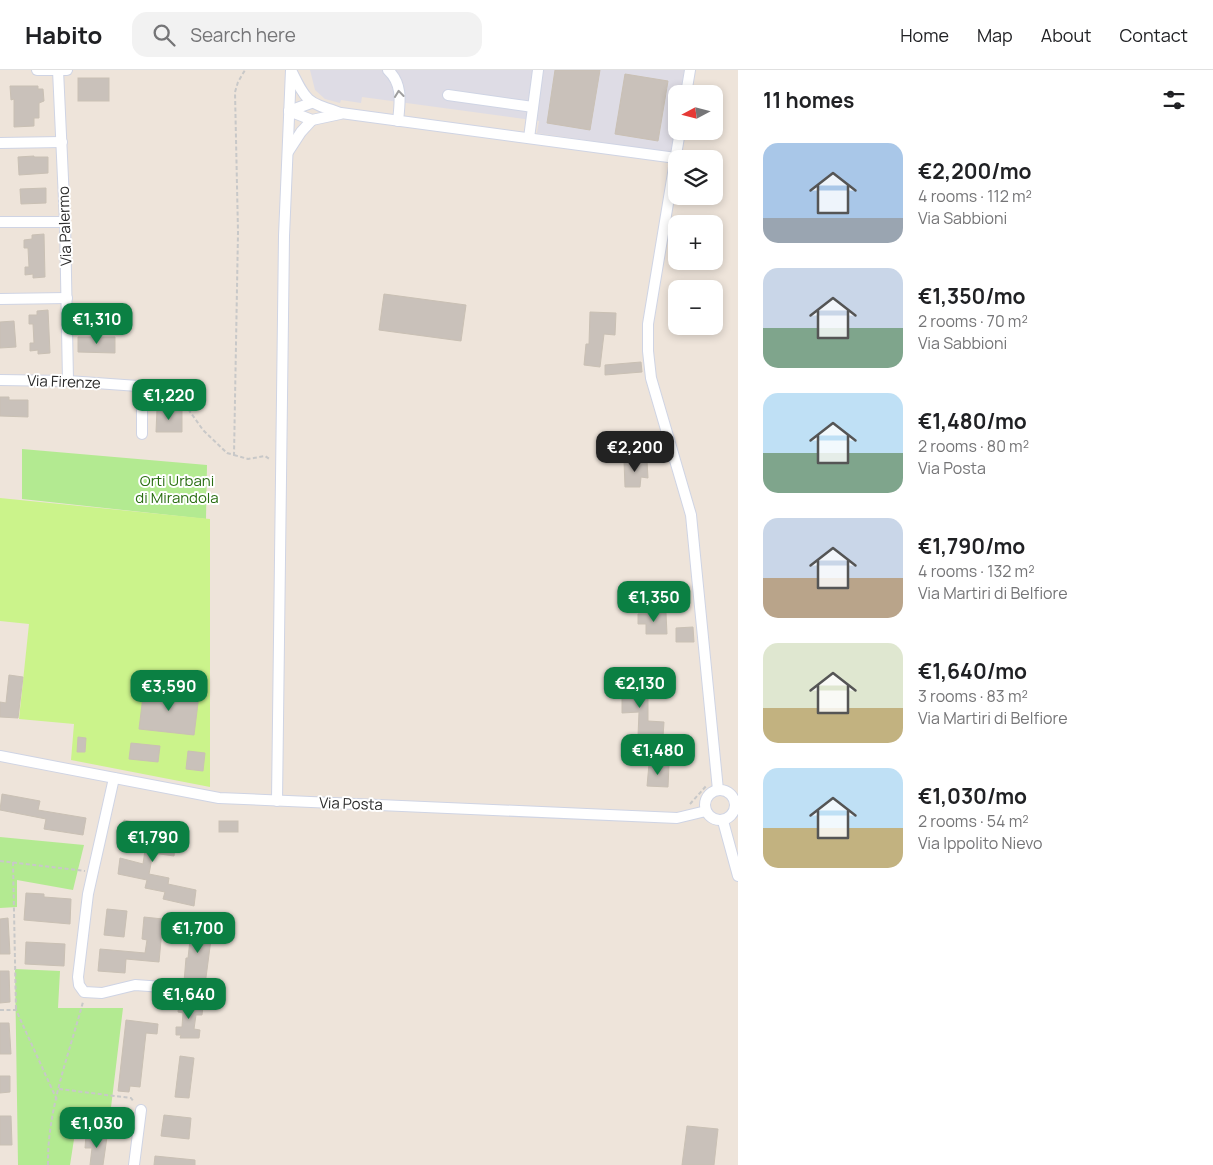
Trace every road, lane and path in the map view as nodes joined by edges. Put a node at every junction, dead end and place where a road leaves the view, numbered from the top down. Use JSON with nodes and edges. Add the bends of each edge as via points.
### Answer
{"nodes":[{"id":1,"x":37,"y":70,"type":"edge"},
{"id":2,"x":58,"y":70,"type":"edge"},
{"id":3,"x":67,"y":70,"type":"edge"},
{"id":4,"x":245,"y":70,"type":"edge"},
{"id":5,"x":291,"y":70,"type":"edge"},
{"id":6,"x":388,"y":70,"type":"edge"},
{"id":7,"x":538,"y":70,"type":"edge"},
{"id":8,"x":690,"y":70,"type":"edge"},
{"id":9,"x":688,"y":85,"type":"edge"},
{"id":10,"x":448,"y":95,"type":"dead end"},
{"id":11,"x":311,"y":103,"type":"junction"},
{"id":12,"x":533,"y":106,"type":"junction"},
{"id":13,"x":289,"y":110,"type":"junction"},
{"id":14,"x":341,"y":114,"type":"junction"},
{"id":15,"x":312,"y":120,"type":"junction"},
{"id":16,"x":398,"y":121,"type":"junction"},
{"id":17,"x":529,"y":138,"type":"junction"},
{"id":18,"x":62,"y":142,"type":"junction"},
{"id":19,"x":0,"y":143,"type":"edge"},
{"id":20,"x":287,"y":153,"type":"junction"},
{"id":21,"x":668,"y":157,"type":"edge"},
{"id":22,"x":668,"y":205,"type":"edge"},
{"id":23,"x":0,"y":222,"type":"edge"},
{"id":24,"x":65,"y":222,"type":"junction"},
{"id":25,"x":66,"y":298,"type":"junction"},
{"id":26,"x":0,"y":299,"type":"edge"},
{"id":27,"x":0,"y":380,"type":"edge"},
{"id":28,"x":68,"y":381,"type":"junction"},
{"id":29,"x":142,"y":398,"type":"junction"},
{"id":30,"x":142,"y":434,"type":"dead end"},
{"id":31,"x":234,"y":455,"type":"junction"},
{"id":32,"x":282,"y":464,"type":"junction"},
{"id":33,"x":0,"y":756,"type":"edge"},
{"id":34,"x":114,"y":778,"type":"junction"},
{"id":35,"x":709,"y":780,"type":"dead end"},
{"id":36,"x":718,"y":790,"type":"junction"},
{"id":37,"x":736,"y":799,"type":"edge"},
{"id":38,"x":277,"y":801,"type":"junction"},
{"id":39,"x":687,"y":806,"type":"dead end"},
{"id":40,"x":706,"y":811,"type":"junction"},
{"id":41,"x":723,"y":821,"type":"junction"},
{"id":42,"x":0,"y":861,"type":"edge"},
{"id":43,"x":13,"y":862,"type":"junction"},
{"id":44,"x":93,"y":872,"type":"junction"},
{"id":45,"x":738,"y":876,"type":"edge"},
{"id":46,"x":163,"y":987,"type":"dead end"},
{"id":47,"x":85,"y":993,"type":"junction"},
{"id":48,"x":0,"y":1010,"type":"edge"},
{"id":49,"x":16,"y":1010,"type":"junction"},
{"id":50,"x":59,"y":1090,"type":"junction"},
{"id":51,"x":56,"y":1100,"type":"junction"},
{"id":52,"x":141,"y":1110,"type":"joint"},
{"id":53,"x":48,"y":1165,"type":"edge"},
{"id":54,"x":134,"y":1165,"type":"edge"}],
"edges":[{"from":1,"to":2,"type":"street"},
{"from":2,"to":3,"type":"street"},
{"from":2,"to":18,"type":"street","name":"Via Palermo"},
{"from":4,"to":31,"type":"path","via":[[235,92],[238,232]]},
{"from":5,"to":11,"type":"street"},
{"from":5,"to":13,"type":"street"},
{"from":16,"to":6,"type":"street","one_way":true,"via":[[400,91]]},
{"from":7,"to":12,"type":"street"},
{"from":8,"to":9,"type":"street"},
{"from":10,"to":12,"type":"street"},
{"from":11,"to":13,"type":"street"},
{"from":11,"to":14,"type":"street"},
{"from":12,"to":17,"type":"street"},
{"from":13,"to":15,"type":"street"},
{"from":13,"to":20,"type":"street"},
{"from":14,"to":15,"type":"street"},
{"from":14,"to":16,"type":"street"},
{"from":15,"to":20,"type":"street"},
{"from":16,"to":17,"type":"street"},
{"from":17,"to":21,"type":"street"},
{"from":18,"to":19,"type":"street"},
{"from":18,"to":24,"type":"street","name":"Via Palermo"},
{"from":20,"to":32,"type":"street"},
{"from":22,"to":36,"type":"street","via":[[648,324],[648,351],[651,378],[691,515]]},
{"from":23,"to":24,"type":"street"},
{"from":24,"to":25,"type":"street","name":"Via Palermo"},
{"from":25,"to":26,"type":"street"},
{"from":25,"to":28,"type":"street","name":"Via Palermo"},
{"from":27,"to":28,"type":"street","name":"Via Firenze"},
{"from":28,"to":29,"type":"street","name":"Via Firenze","via":[[134,384],[141,389]]},
{"from":29,"to":30,"type":"street"},
{"from":29,"to":31,"type":"path","via":[[186,406],[203,430],[227,453]]},
{"from":31,"to":32,"type":"path","via":[[248,459],[265,456],[274,464]]},
{"from":32,"to":38,"type":"street"},
{"from":33,"to":34,"type":"street","name":"Via Posta"},
{"from":34,"to":38,"type":"street","name":"Via Posta","via":[[206,796]]},
{"from":34,"to":44,"type":"street"},
{"from":35,"to":39,"type":"path","via":[[704,791]]},
{"from":36,"to":37,"type":"street","via":[[728,792]]},
{"from":36,"to":40,"type":"street","via":[[706,800]]},
{"from":37,"to":41,"type":"street","via":[[735,810]]},
{"from":38,"to":40,"type":"street","name":"Via Posta","via":[[677,818]]},
{"from":40,"to":41,"type":"street","via":[[713,819]]},
{"from":41,"to":45,"type":"street"},
{"from":42,"to":43,"type":"path"},
{"from":43,"to":44,"type":"path"},
{"from":43,"to":49,"type":"path"},
{"from":44,"to":47,"type":"street","via":[[78,977]]},
{"from":46,"to":47,"type":"street","via":[[134,985],[102,994]]},
{"from":47,"to":50,"type":"path"},
{"from":48,"to":49,"type":"path"},
{"from":49,"to":51,"type":"path"},
{"from":50,"to":51,"type":"path"},
{"from":50,"to":52,"type":"path","via":[[131,1098]]},
{"from":51,"to":53,"type":"path","via":[[47,1150]]},
{"from":52,"to":54,"type":"street"}]}
